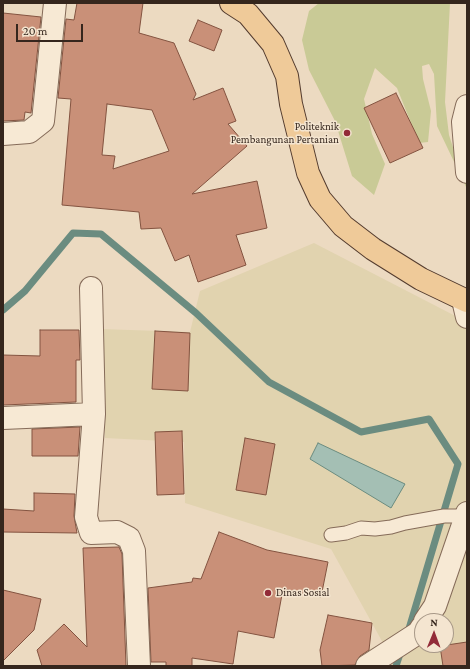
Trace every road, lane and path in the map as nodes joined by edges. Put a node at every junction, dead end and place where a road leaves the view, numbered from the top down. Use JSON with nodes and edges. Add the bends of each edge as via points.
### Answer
{"nodes":[{"id":1,"x":55,"y":3,"type":"edge"},
{"id":2,"x":231,"y":3,"type":"edge"},
{"id":3,"x":467,"y":106,"type":"edge"},
{"id":4,"x":3,"y":134,"type":"edge"},
{"id":5,"x":467,"y":172,"type":"edge"},
{"id":6,"x":91,"y":288,"type":"dead end"},
{"id":7,"x":466,"y":306,"type":"edge"},
{"id":8,"x":94,"y":414,"type":"junction"},
{"id":9,"x":3,"y":418,"type":"edge"},
{"id":10,"x":458,"y":515,"type":"edge"},
{"id":11,"x":331,"y":535,"type":"dead end"},
{"id":12,"x":431,"y":613,"type":"edge"},
{"id":13,"x":414,"y":633,"type":"edge"},
{"id":14,"x":139,"y":666,"type":"edge"},
{"id":15,"x":367,"y":666,"type":"edge"}],
"edges":[{"from":1,"to":4,"type":"street","via":[[43,121],[29,132]]},
{"from":2,"to":7,"type":"main road","via":[[248,14],[273,44],[287,76],[291,104],[308,173],[320,199],[343,226],[373,249]]},
{"from":3,"to":5,"type":"street","via":[[463,122]]},
{"from":6,"to":8,"type":"street"},
{"from":8,"to":9,"type":"street"},
{"from":8,"to":14,"type":"street","via":[[86,517],[91,533],[116,532],[129,538],[134,551]]},
{"from":10,"to":11,"type":"lane","via":[[417,520],[391,527],[361,528]]},
{"from":10,"to":12,"type":"street","via":[[435,606]]},
{"from":13,"to":15,"type":"street"}]}
